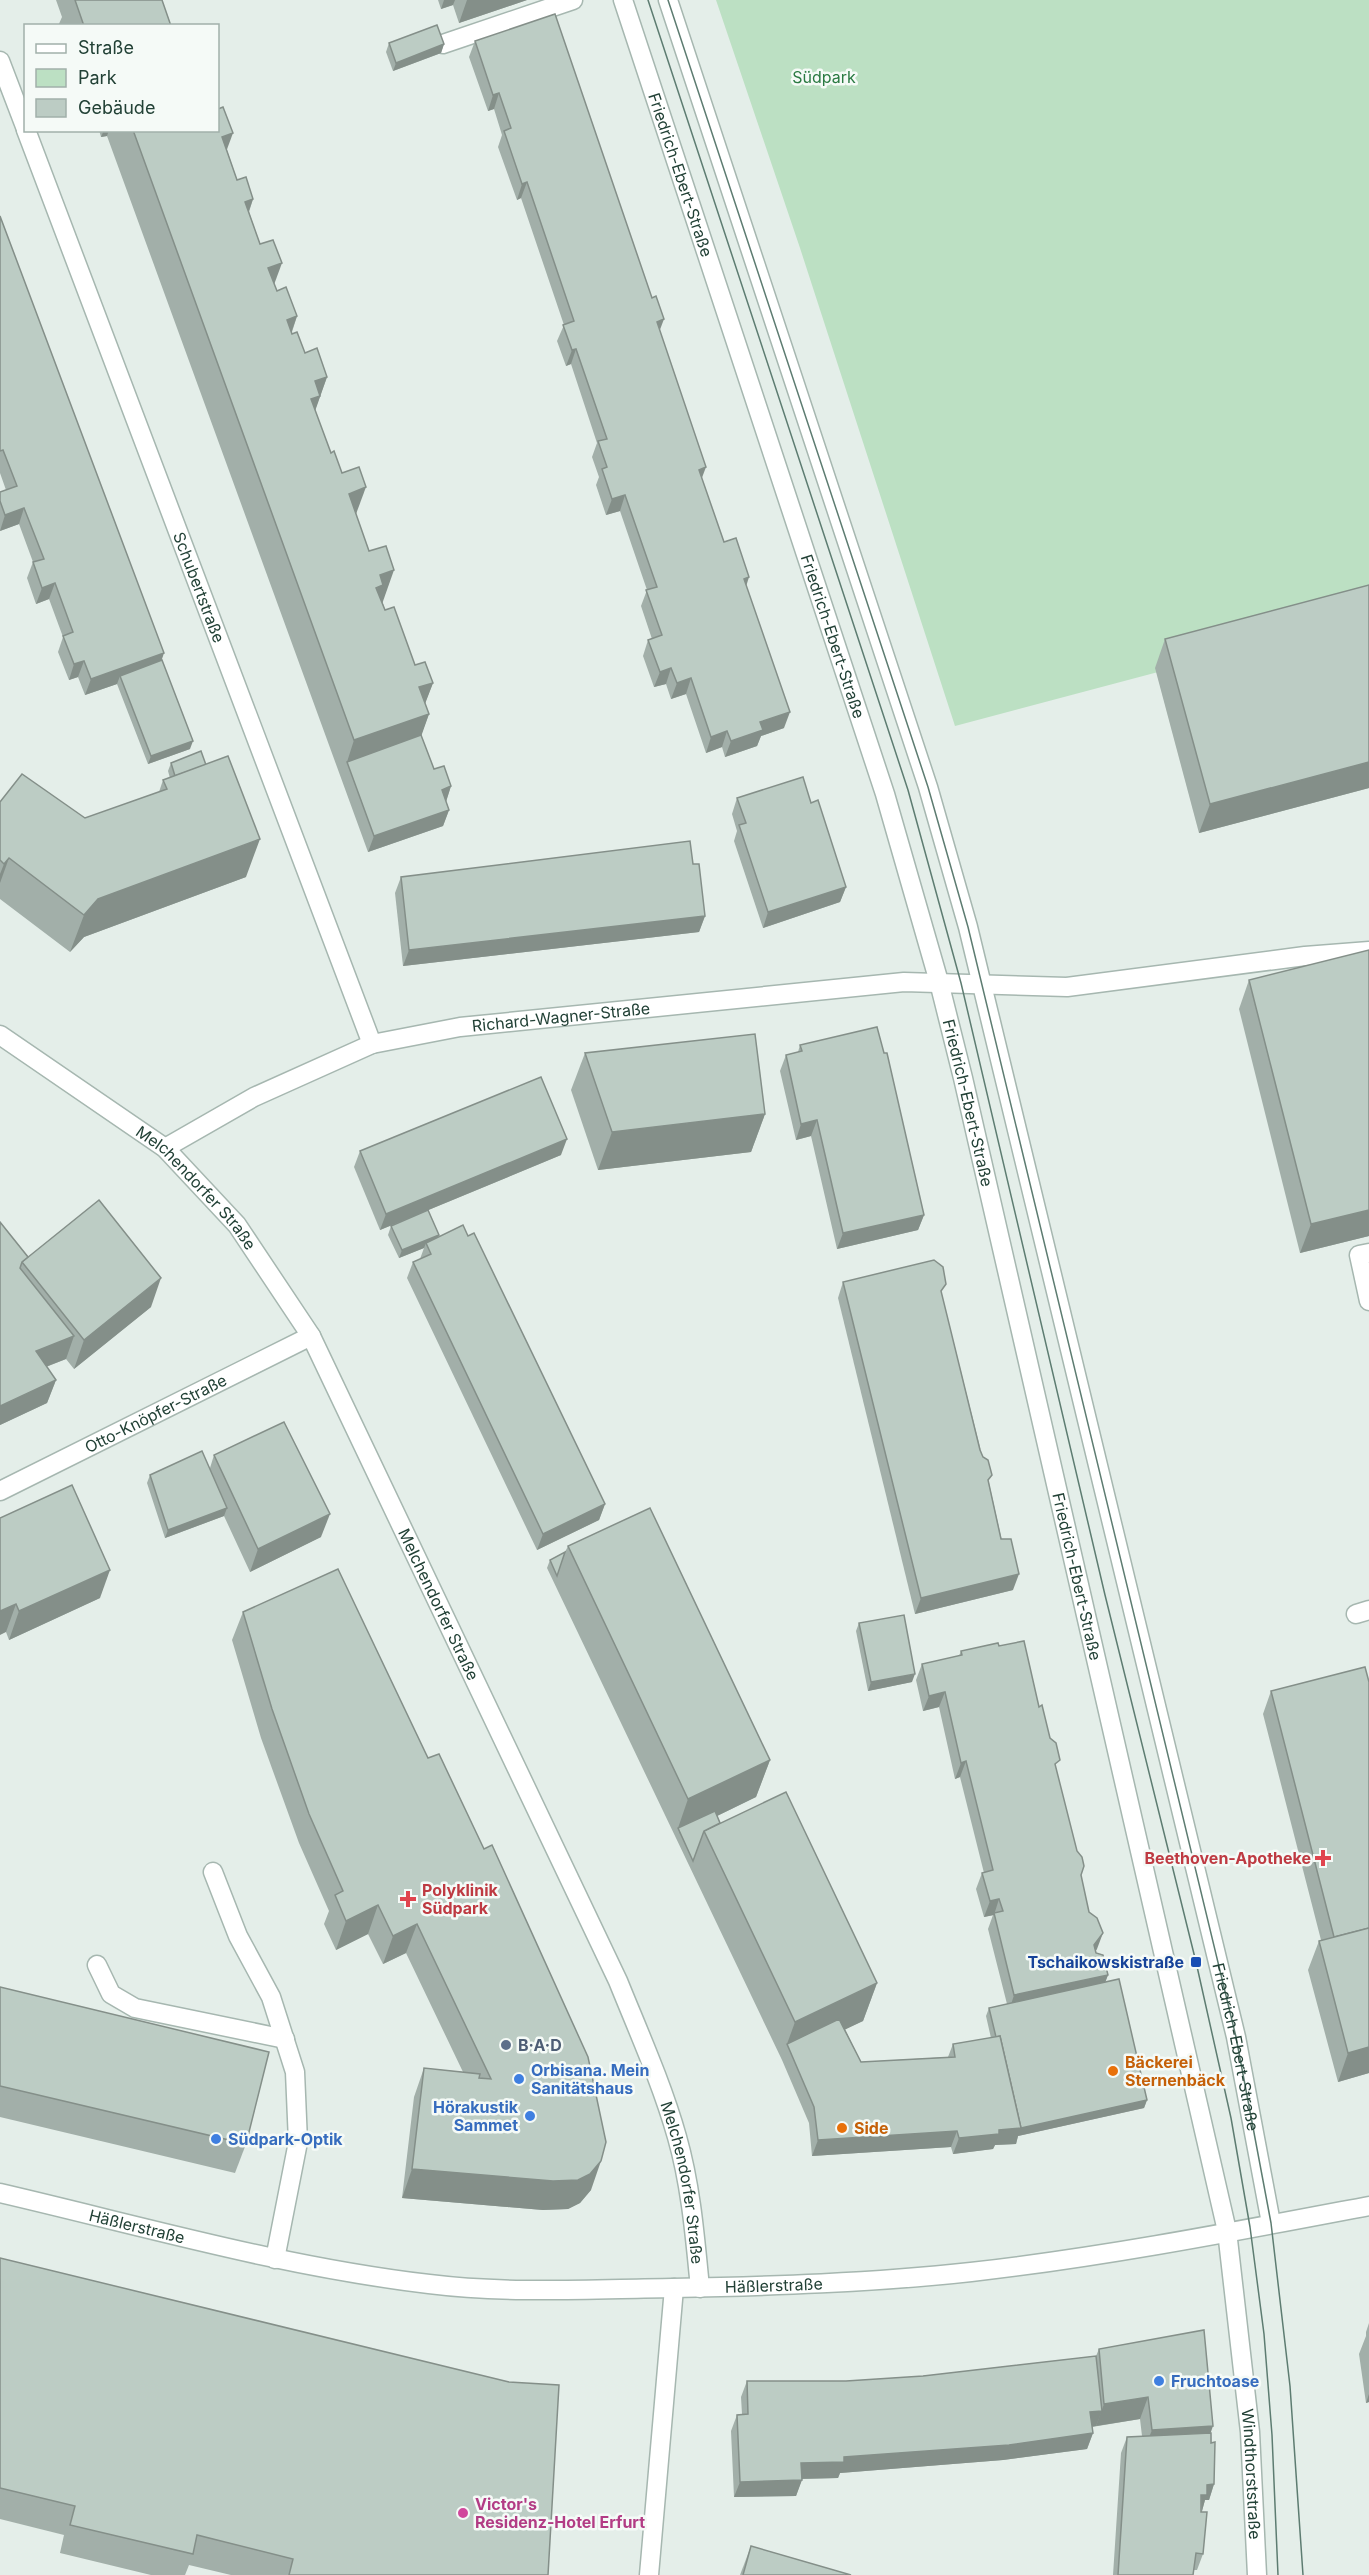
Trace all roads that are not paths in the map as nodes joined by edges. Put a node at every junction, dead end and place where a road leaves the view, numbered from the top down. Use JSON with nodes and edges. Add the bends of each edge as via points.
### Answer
{"nodes":[{"id":1,"x":573,"y":0,"type":"edge"},
{"id":2,"x":623,"y":0,"type":"edge"},
{"id":3,"x":668,"y":0,"type":"edge"},
{"id":4,"x":443,"y":44,"type":"edge"},
{"id":5,"x":0,"y":61,"type":"edge"},
{"id":6,"x":24,"y":125,"type":"edge"},
{"id":7,"x":27,"y":132,"type":"edge"},
{"id":8,"x":1369,"y":951,"type":"edge"},
{"id":9,"x":939,"y":982,"type":"junction"},
{"id":10,"x":981,"y":984,"type":"junction"},
{"id":11,"x":0,"y":1035,"type":"edge"},
{"id":12,"x":372,"y":1044,"type":"junction"},
{"id":13,"x":165,"y":1148,"type":"junction"},
{"id":14,"x":1369,"y":1253,"type":"edge"},
{"id":15,"x":1369,"y":1301,"type":"edge"},
{"id":16,"x":311,"y":1336,"type":"junction"},
{"id":17,"x":0,"y":1491,"type":"edge"},
{"id":18,"x":213,"y":1872,"type":"dead end"},
{"id":19,"x":97,"y":1965,"type":"dead end"},
{"id":20,"x":285,"y":2039,"type":"junction"},
{"id":21,"x":0,"y":2193,"type":"edge"},
{"id":22,"x":1369,"y":2206,"type":"edge"},
{"id":23,"x":1271,"y":2223,"type":"junction"},
{"id":24,"x":1227,"y":2231,"type":"junction"},
{"id":25,"x":275,"y":2259,"type":"junction"},
{"id":26,"x":674,"y":2288,"type":"junction"},
{"id":27,"x":700,"y":2288,"type":"junction"},
{"id":28,"x":649,"y":2575,"type":"edge"},
{"id":29,"x":1257,"y":2575,"type":"edge"}],
"edges":[{"from":1,"to":4,"type":"street"},
{"from":2,"to":9,"type":"street","name":"Friedrich-Ebert-Straße","via":[[885,794]]},
{"from":3,"to":10,"type":"street","name":"Friedrich-Ebert-Straße","via":[[928,788]]},
{"from":5,"to":6,"type":"street","name":"Schubertstraße"},
{"from":7,"to":12,"type":"street","name":"Schubertstraße"},
{"from":8,"to":10,"type":"street","name":"Richard-Wagner-Straße","via":[[1066,987]]},
{"from":9,"to":10,"type":"street","name":"Richard-Wagner-Straße"},
{"from":9,"to":12,"type":"street","name":"Richard-Wagner-Straße","via":[[904,982],[460,1027]]},
{"from":9,"to":24,"type":"street","name":"Friedrich-Ebert-Straße"},
{"from":10,"to":23,"type":"street","name":"Friedrich-Ebert-Straße","via":[[1233,2026]]},
{"from":11,"to":13,"type":"street","name":"Melchendorfer Straße"},
{"from":12,"to":13,"type":"street","name":"Richard-Wagner-Straße","via":[[254,1097]]},
{"from":13,"to":16,"type":"street","name":"Melchendorfer Straße","via":[[237,1225]]},
{"from":14,"to":15,"type":"street","via":[[1359,1255]]},
{"from":16,"to":17,"type":"street","name":"Otto-Knöpfer-Straße"},
{"from":16,"to":27,"type":"street","name":"Melchendorfer Straße","via":[[618,1981],[652,2064],[678,2140],[694,2217]]},
{"from":18,"to":20,"type":"street","via":[[238,1936],[271,1997]]},
{"from":19,"to":20,"type":"street","via":[[111,1994],[135,2008]]},
{"from":20,"to":25,"type":"street","via":[[295,2072],[298,2142]]},
{"from":21,"to":25,"type":"street","name":"Häßlerstraße"},
{"from":22,"to":23,"type":"street"},
{"from":23,"to":24,"type":"street","name":"Häßlerstraße"},
{"from":24,"to":27,"type":"street","name":"Häßlerstraße","via":[[1115,2253],[969,2272]]},
{"from":24,"to":29,"type":"street","name":"Windthorststraße","via":[[1250,2432]]},
{"from":25,"to":26,"type":"street","name":"Häßlerstraße","via":[[431,2285],[514,2290]]},
{"from":26,"to":27,"type":"street","name":"Häßlerstraße"},
{"from":26,"to":28,"type":"street"}]}
